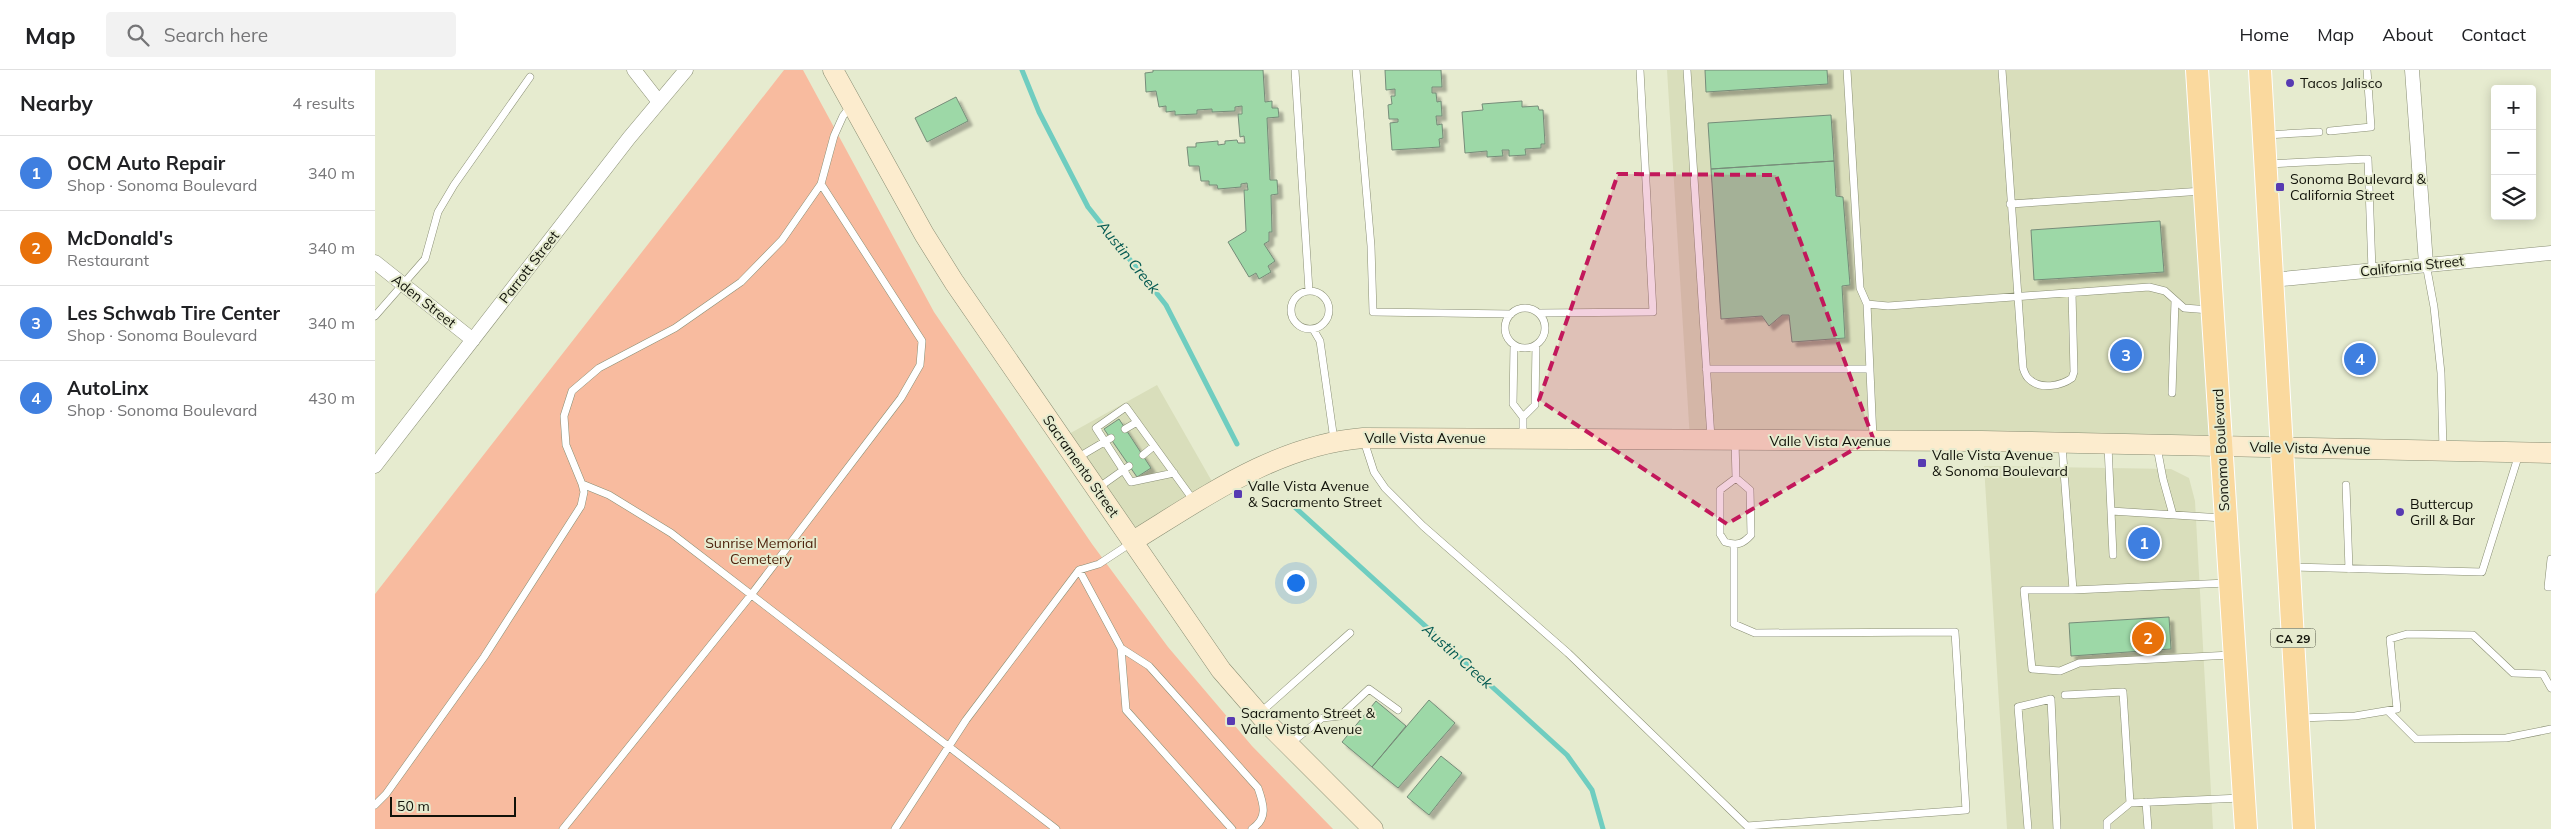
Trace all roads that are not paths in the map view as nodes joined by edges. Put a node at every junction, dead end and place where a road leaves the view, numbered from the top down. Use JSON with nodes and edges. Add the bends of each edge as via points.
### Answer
{"nodes":[{"id":1,"x":634,"y":70,"type":"edge"},
{"id":2,"x":686,"y":70,"type":"edge"},
{"id":3,"x":833,"y":70,"type":"edge"},
{"id":4,"x":1295,"y":70,"type":"edge"},
{"id":5,"x":1356,"y":70,"type":"edge"},
{"id":6,"x":1640,"y":70,"type":"edge"},
{"id":7,"x":1687,"y":70,"type":"edge"},
{"id":8,"x":1847,"y":70,"type":"edge"},
{"id":9,"x":2001,"y":70,"type":"edge"},
{"id":10,"x":2197,"y":70,"type":"edge"},
{"id":11,"x":2260,"y":70,"type":"edge"},
{"id":12,"x":2367,"y":70,"type":"edge"},
{"id":13,"x":2413,"y":70,"type":"edge"},
{"id":14,"x":530,"y":77,"type":"dead end"},
{"id":15,"x":659,"y":102,"type":"junction"},
{"id":16,"x":851,"y":105,"type":"junction"},
{"id":17,"x":2331,"y":131,"type":"dead end"},
{"id":18,"x":2319,"y":132,"type":"dead end"},
{"id":19,"x":2264,"y":135,"type":"junction"},
{"id":20,"x":2265,"y":164,"type":"junction"},
{"id":21,"x":821,"y":184,"type":"junction"},
{"id":22,"x":2205,"y":191,"type":"junction"},
{"id":23,"x":2010,"y":204,"type":"junction"},
{"id":24,"x":2551,"y":253,"type":"edge"},
{"id":25,"x":375,"y":262,"type":"edge"},
{"id":26,"x":2426,"y":264,"type":"junction"},
{"id":27,"x":2372,"y":270,"type":"junction"},
{"id":28,"x":2272,"y":280,"type":"junction"},
{"id":29,"x":404,"y":284,"type":"junction"},
{"id":30,"x":1309,"y":291,"type":"junction"},
{"id":31,"x":2072,"y":293,"type":"junction"},
{"id":32,"x":2017,"y":297,"type":"junction"},
{"id":33,"x":2175,"y":301,"type":"junction"},
{"id":34,"x":1867,"y":304,"type":"junction"},
{"id":35,"x":2213,"y":311,"type":"junction"},
{"id":36,"x":1539,"y":313,"type":"junction"},
{"id":37,"x":1511,"y":314,"type":"junction"},
{"id":38,"x":375,"y":316,"type":"edge"},
{"id":39,"x":1313,"y":329,"type":"junction"},
{"id":40,"x":473,"y":340,"type":"junction"},
{"id":41,"x":1514,"y":345,"type":"junction"},
{"id":42,"x":1536,"y":345,"type":"junction"},
{"id":43,"x":1707,"y":369,"type":"junction"},
{"id":44,"x":1870,"y":369,"type":"junction"},
{"id":45,"x":2172,"y":393,"type":"dead end"},
{"id":46,"x":1523,"y":417,"type":"junction"},
{"id":47,"x":1137,"y":422,"type":"junction"},
{"id":48,"x":1125,"y":429,"type":"dead end"},
{"id":49,"x":1363,"y":438,"type":"junction"},
{"id":50,"x":1523,"y":438,"type":"junction"},
{"id":51,"x":1108,"y":440,"type":"junction"},
{"id":52,"x":1334,"y":440,"type":"junction"},
{"id":53,"x":1711,"y":440,"type":"junction"},
{"id":54,"x":1735,"y":441,"type":"junction"},
{"id":55,"x":1873,"y":441,"type":"junction"},
{"id":56,"x":2062,"y":443,"type":"junction"},
{"id":57,"x":2108,"y":444,"type":"junction"},
{"id":58,"x":2157,"y":445,"type":"junction"},
{"id":59,"x":1155,"y":446,"type":"junction"},
{"id":60,"x":2221,"y":446,"type":"junction"},
{"id":61,"x":2282,"y":447,"type":"junction"},
{"id":62,"x":2443,"y":450,"type":"junction"},
{"id":63,"x":2519,"y":452,"type":"junction"},
{"id":64,"x":2551,"y":453,"type":"edge"},
{"id":65,"x":1143,"y":455,"type":"dead end"},
{"id":66,"x":1076,"y":458,"type":"junction"},
{"id":67,"x":375,"y":466,"type":"edge"},
{"id":68,"x":1126,"y":468,"type":"junction"},
{"id":69,"x":1173,"y":473,"type":"junction"},
{"id":70,"x":1736,"y":478,"type":"junction"},
{"id":71,"x":582,"y":484,"type":"junction"},
{"id":72,"x":2346,"y":485,"type":"dead end"},
{"id":73,"x":1098,"y":489,"type":"junction"},
{"id":74,"x":1195,"y":503,"type":"junction"},
{"id":75,"x":2111,"y":511,"type":"junction"},
{"id":76,"x":2173,"y":515,"type":"junction"},
{"id":77,"x":2225,"y":518,"type":"junction"},
{"id":78,"x":1133,"y":541,"type":"junction"},
{"id":79,"x":1734,"y":546,"type":"junction"},
{"id":80,"x":2113,"y":555,"type":"dead end"},
{"id":81,"x":2551,"y":559,"type":"edge"},
{"id":82,"x":2289,"y":567,"type":"junction"},
{"id":83,"x":2349,"y":569,"type":"junction"},
{"id":84,"x":1079,"y":570,"type":"junction"},
{"id":85,"x":2229,"y":583,"type":"junction"},
{"id":86,"x":2551,"y":587,"type":"edge"},
{"id":87,"x":2073,"y":590,"type":"junction"},
{"id":88,"x":751,"y":596,"type":"junction"},
{"id":89,"x":1350,"y":633,"type":"dead end"},
{"id":90,"x":1121,"y":648,"type":"junction"},
{"id":91,"x":2234,"y":654,"type":"junction"},
{"id":92,"x":2551,"y":688,"type":"edge"},
{"id":93,"x":2065,"y":695,"type":"dead end"},
{"id":94,"x":1398,"y":710,"type":"dead end"},
{"id":95,"x":2389,"y":712,"type":"junction"},
{"id":96,"x":1259,"y":714,"type":"junction"},
{"id":97,"x":2297,"y":718,"type":"junction"},
{"id":98,"x":2551,"y":729,"type":"edge"},
{"id":99,"x":1289,"y":745,"type":"junction"},
{"id":100,"x":948,"y":747,"type":"junction"},
{"id":101,"x":2244,"y":798,"type":"junction"},
{"id":102,"x":2130,"y":802,"type":"junction"},
{"id":103,"x":2146,"y":802,"type":"junction"},
{"id":104,"x":375,"y":805,"type":"edge"},
{"id":105,"x":563,"y":829,"type":"edge"},
{"id":106,"x":895,"y":829,"type":"edge"},
{"id":107,"x":1056,"y":829,"type":"edge"},
{"id":108,"x":1232,"y":829,"type":"edge"},
{"id":109,"x":1251,"y":829,"type":"edge"},
{"id":110,"x":1373,"y":829,"type":"edge"},
{"id":111,"x":2028,"y":829,"type":"edge"},
{"id":112,"x":2057,"y":829,"type":"edge"},
{"id":113,"x":2107,"y":829,"type":"edge"},
{"id":114,"x":2148,"y":829,"type":"edge"},
{"id":115,"x":2246,"y":829,"type":"edge"},
{"id":116,"x":2304,"y":829,"type":"edge"}],
"edges":[{"from":1,"to":15,"type":"street"},
{"from":2,"to":15,"type":"street","name":"Parrott Street"},
{"from":3,"to":16,"type":"street","name":"Sacramento Street"},
{"from":4,"to":30,"type":"lane"},
{"from":5,"to":37,"type":"lane","via":[[1371,246],[1373,312]]},
{"from":6,"to":36,"type":"lane","via":[[1653,312]]},
{"from":7,"to":43,"type":"lane"},
{"from":8,"to":34,"type":"lane","via":[[1860,288]]},
{"from":9,"to":23,"type":"lane"},
{"from":10,"to":22,"type":"main road","name":"Sonoma Boulevard"},
{"from":11,"to":19,"type":"main road","number":"CA 29"},
{"from":12,"to":17,"type":"lane","via":[[2371,127]]},
{"from":13,"to":26,"type":"street"},
{"from":14,"to":29,"type":"lane","via":[[454,185],[438,212],[425,259]]},
{"from":15,"to":40,"type":"street","name":"Parrott Street"},
{"from":16,"to":21,"type":"lane","via":[[834,136]]},
{"from":16,"to":66,"type":"street","name":"Sacramento Street","via":[[953,282]]},
{"from":18,"to":19,"type":"lane"},
{"from":19,"to":20,"type":"main road","number":"CA 29"},
{"from":20,"to":27,"type":"lane","via":[[2368,159]]},
{"from":20,"to":28,"type":"main road","number":"CA 29"},
{"from":21,"to":71,"type":"lane","via":[[782,240],[741,282],[675,328],[599,368],[572,391],[564,416],[566,445]]},
{"from":21,"to":88,"type":"lane","via":[[922,340],[920,365],[901,398]]},
{"from":22,"to":23,"type":"lane"},
{"from":22,"to":35,"type":"main road","name":"Sonoma Boulevard"},
{"from":23,"to":32,"type":"lane"},
{"from":24,"to":26,"type":"street","name":"California Street"},
{"from":25,"to":29,"type":"street","name":"Aden Street"},
{"from":26,"to":27,"type":"street","name":"California Street"},
{"from":26,"to":62,"type":"lane","via":[[2441,372]]},
{"from":27,"to":28,"type":"street","name":"California Street"},
{"from":28,"to":61,"type":"main road","number":"CA 29"},
{"from":29,"to":38,"type":"lane"},
{"from":29,"to":40,"type":"street","name":"Aden Street"},
{"from":30,"to":39,"type":"lane","via":[[1323,295],[1329,306],[1327,318]]},
{"from":30,"to":39,"type":"lane","via":[[1299,293],[1290,310],[1295,323]]},
{"from":31,"to":32,"type":"lane"},
{"from":31,"to":32,"type":"lane","via":[[2074,372],[2072,378],[2055,386],[2037,384],[2029,379],[2023,368]]},
{"from":31,"to":33,"type":"lane","via":[[2149,287],[2165,291]]},
{"from":32,"to":34,"type":"lane","via":[[1888,306]]},
{"from":33,"to":35,"type":"lane","via":[[2183,308]]},
{"from":33,"to":45,"type":"lane"},
{"from":34,"to":44,"type":"lane"},
{"from":35,"to":60,"type":"main road","name":"Sonoma Boulevard"},
{"from":36,"to":37,"type":"lane","via":[[1528,308]]},
{"from":36,"to":42,"type":"lane","via":[[1545,330]]},
{"from":37,"to":41,"type":"lane","via":[[1505,330]]},
{"from":39,"to":52,"type":"lane","via":[[1320,341]]},
{"from":40,"to":67,"type":"street","name":"Parrott Street"},
{"from":41,"to":42,"type":"lane","via":[[1525,348]]},
{"from":41,"to":46,"type":"lane","via":[[1513,404]]},
{"from":42,"to":46,"type":"lane","via":[[1535,405]]},
{"from":43,"to":44,"type":"lane"},
{"from":43,"to":53,"type":"lane"},
{"from":44,"to":55,"type":"lane"},
{"from":46,"to":50,"type":"lane"},
{"from":47,"to":48,"type":"lane"},
{"from":47,"to":51,"type":"lane","via":[[1126,407],[1096,428]]},
{"from":47,"to":59,"type":"lane"},
{"from":49,"to":50,"type":"street","name":"Valle Vista Avenue"},
{"from":49,"to":52,"type":"street","name":"Valle Vista Avenue"},
{"from":49,"to":79,"type":"lane","via":[[1374,472],[1385,488],[1568,653],[1747,826],[1966,810],[1955,632],[1755,633],[1734,624]]},
{"from":50,"to":53,"type":"street","name":"Valle Vista Avenue"},
{"from":51,"to":66,"type":"lane"},
{"from":51,"to":68,"type":"lane"},
{"from":52,"to":74,"type":"street","name":"Valle Vista Avenue","via":[[1247,472]]},
{"from":53,"to":54,"type":"street","name":"Valle Vista Avenue"},
{"from":54,"to":55,"type":"street","name":"Valle Vista Avenue"},
{"from":54,"to":70,"type":"lane"},
{"from":55,"to":56,"type":"street","name":"Valle Vista Avenue"},
{"from":56,"to":57,"type":"street","name":"Valle Vista Avenue"},
{"from":56,"to":87,"type":"lane"},
{"from":57,"to":58,"type":"street","name":"Valle Vista Avenue"},
{"from":57,"to":75,"type":"lane"},
{"from":58,"to":60,"type":"street","name":"Valle Vista Avenue"},
{"from":58,"to":76,"type":"lane"},
{"from":59,"to":65,"type":"lane"},
{"from":59,"to":69,"type":"lane"},
{"from":60,"to":61,"type":"street","name":"Valle Vista Avenue"},
{"from":60,"to":77,"type":"main road","name":"Sonoma Boulevard"},
{"from":61,"to":62,"type":"street","name":"Valle Vista Avenue"},
{"from":61,"to":82,"type":"main road","number":"CA 29"},
{"from":62,"to":63,"type":"street","name":"Valle Vista Avenue"},
{"from":63,"to":64,"type":"street","name":"Valle Vista Avenue"},
{"from":63,"to":83,"type":"lane","via":[[2482,572]]},
{"from":66,"to":73,"type":"street","name":"Sacramento Street"},
{"from":68,"to":69,"type":"lane","via":[[1131,482]]},
{"from":68,"to":73,"type":"lane"},
{"from":69,"to":74,"type":"lane"},
{"from":70,"to":79,"type":"lane","via":[[1720,490],[1720,534],[1725,542]]},
{"from":70,"to":79,"type":"lane","via":[[1750,490],[1751,535]]},
{"from":71,"to":88,"type":"lane","via":[[609,495],[671,533]]},
{"from":71,"to":104,"type":"lane","via":[[581,506],[484,657]]},
{"from":72,"to":83,"type":"lane"},
{"from":73,"to":78,"type":"street","name":"Sacramento Street"},
{"from":74,"to":78,"type":"street","name":"Valle Vista Avenue"},
{"from":75,"to":76,"type":"lane"},
{"from":75,"to":80,"type":"lane"},
{"from":76,"to":77,"type":"lane"},
{"from":77,"to":85,"type":"main road","name":"Sonoma Boulevard"},
{"from":78,"to":84,"type":"lane","via":[[1099,564]]},
{"from":78,"to":96,"type":"street","name":"Sacramento Street","via":[[1221,670]]},
{"from":81,"to":86,"type":"lane","via":[[2548,587]]},
{"from":82,"to":83,"type":"lane"},
{"from":82,"to":97,"type":"main road","number":"CA 29"},
{"from":84,"to":90,"type":"lane"},
{"from":84,"to":100,"type":"lane"},
{"from":85,"to":87,"type":"lane"},
{"from":85,"to":91,"type":"main road","name":"Sonoma Boulevard"},
{"from":87,"to":91,"type":"lane","via":[[2024,590],[2031,669],[2060,671],[2079,663]]},
{"from":88,"to":100,"type":"lane"},
{"from":88,"to":105,"type":"lane"},
{"from":89,"to":96,"type":"lane"},
{"from":90,"to":108,"type":"lane","via":[[1126,710]]},
{"from":90,"to":109,"type":"lane","via":[[1149,666],[1258,788],[1265,808],[1260,824]]},
{"from":91,"to":101,"type":"main road","name":"Sonoma Boulevard"},
{"from":92,"to":95,"type":"lane","via":[[2543,674],[2513,674],[2473,635],[2407,634],[2390,639],[2397,709]]},
{"from":93,"to":102,"type":"lane","via":[[2123,692]]},
{"from":94,"to":99,"type":"lane","via":[[1369,689],[1340,716],[1323,718]]},
{"from":95,"to":97,"type":"lane"},
{"from":95,"to":98,"type":"lane","via":[[2417,739],[2506,738]]},
{"from":96,"to":99,"type":"street","name":"Sacramento Street"},
{"from":97,"to":116,"type":"main road","number":"CA 29"},
{"from":99,"to":110,"type":"street","name":"Sacramento Street"},
{"from":100,"to":106,"type":"lane"},
{"from":100,"to":107,"type":"lane"},
{"from":101,"to":103,"type":"lane"},
{"from":101,"to":115,"type":"main road","name":"Sonoma Boulevard"},
{"from":102,"to":103,"type":"lane"},
{"from":102,"to":113,"type":"lane","via":[[2107,822]]},
{"from":103,"to":114,"type":"lane"},
{"from":111,"to":112,"type":"lane","via":[[2019,707],[2051,699]]}]}
